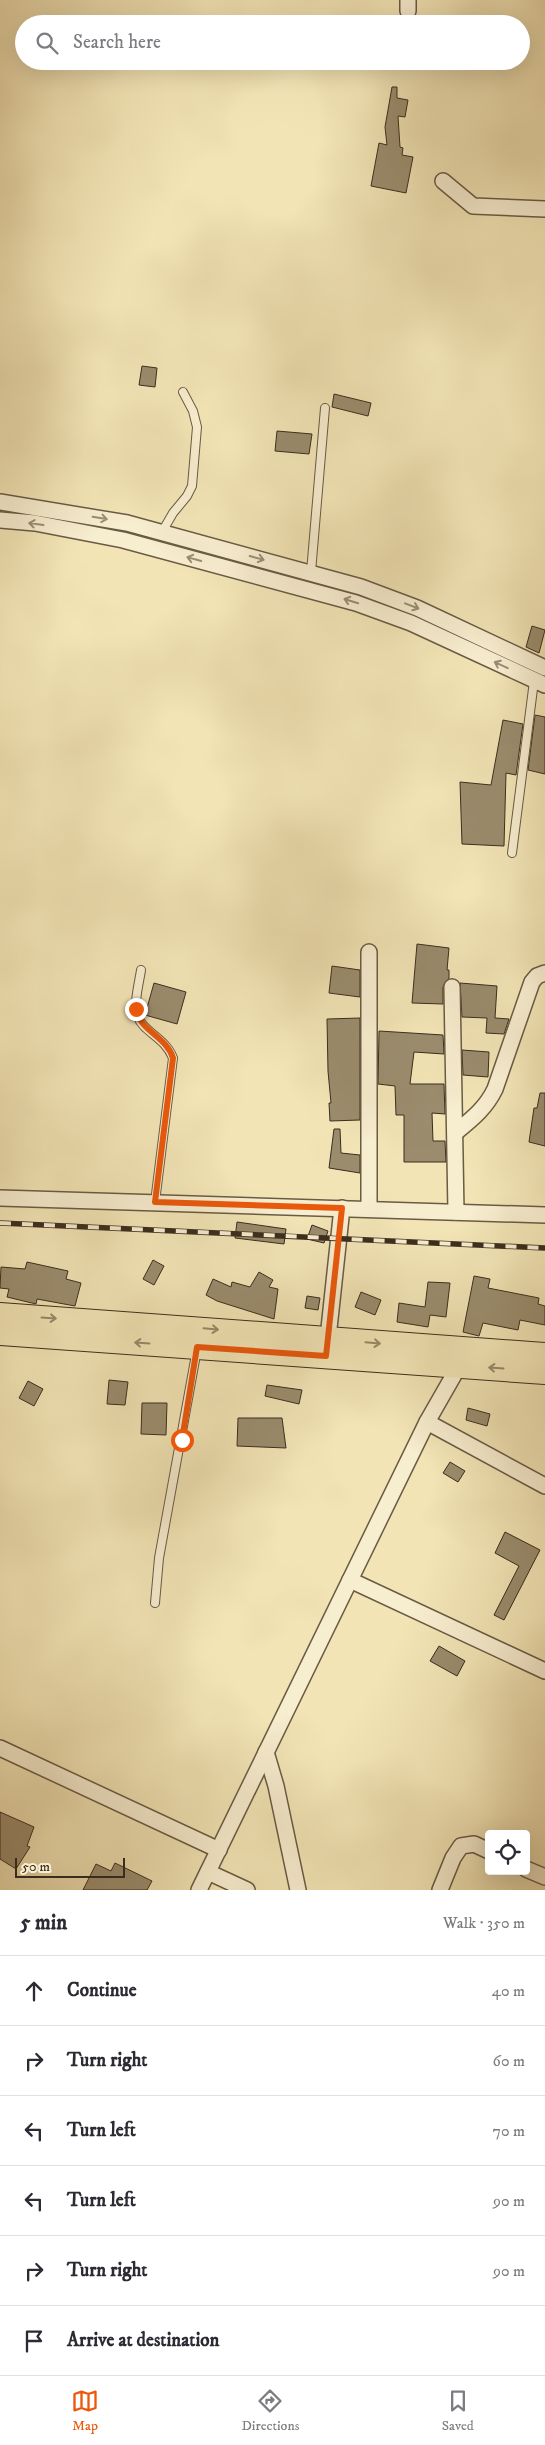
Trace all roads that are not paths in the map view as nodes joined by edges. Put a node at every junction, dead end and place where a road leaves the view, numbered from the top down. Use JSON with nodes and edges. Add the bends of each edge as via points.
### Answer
{"nodes":[{"id":1,"x":443,"y":180,"type":"dead end"},
{"id":2,"x":545,"y":209,"type":"edge"},
{"id":3,"x":183,"y":392,"type":"dead end"},
{"id":4,"x":325,"y":408,"type":"dead end"},
{"id":5,"x":0,"y":502,"type":"edge"},
{"id":6,"x":0,"y":520,"type":"edge"},
{"id":7,"x":162,"y":532,"type":"junction"},
{"id":8,"x":311,"y":572,"type":"junction"},
{"id":9,"x":545,"y":668,"type":"edge"},
{"id":10,"x":540,"y":683,"type":"edge"},
{"id":11,"x":512,"y":853,"type":"dead end"},
{"id":12,"x":369,"y":952,"type":"dead end"},
{"id":13,"x":141,"y":970,"type":"dead end"},
{"id":14,"x":545,"y":973,"type":"edge"},
{"id":15,"x":452,"y":987,"type":"dead end"},
{"id":16,"x":455,"y":1133,"type":"junction"},
{"id":17,"x":0,"y":1198,"type":"edge"},
{"id":18,"x":155,"y":1202,"type":"junction"},
{"id":19,"x":342,"y":1208,"type":"junction"},
{"id":20,"x":368,"y":1209,"type":"junction"},
{"id":21,"x":456,"y":1212,"type":"junction"},
{"id":22,"x":545,"y":1215,"type":"edge"},
{"id":23,"x":0,"y":1315,"type":"edge"},
{"id":24,"x":0,"y":1333,"type":"edge"},
{"id":25,"x":197,"y":1347,"type":"junction"},
{"id":26,"x":327,"y":1347,"type":"junction"},
{"id":27,"x":545,"y":1355,"type":"edge"},
{"id":28,"x":459,"y":1366,"type":"junction"},
{"id":29,"x":545,"y":1372,"type":"edge"},
{"id":30,"x":426,"y":1422,"type":"junction"},
{"id":31,"x":545,"y":1486,"type":"edge"},
{"id":32,"x":350,"y":1580,"type":"junction"},
{"id":33,"x":155,"y":1603,"type":"dead end"},
{"id":34,"x":545,"y":1671,"type":"edge"},
{"id":35,"x":0,"y":1748,"type":"edge"},
{"id":36,"x":266,"y":1752,"type":"junction"},
{"id":37,"x":485,"y":1849,"type":"edge"},
{"id":38,"x":219,"y":1850,"type":"junction"},
{"id":39,"x":530,"y":1870,"type":"edge"},
{"id":40,"x":208,"y":1872,"type":"junction"},
{"id":41,"x":545,"y":1877,"type":"edge"},
{"id":42,"x":199,"y":1890,"type":"edge"},
{"id":43,"x":247,"y":1890,"type":"edge"},
{"id":44,"x":298,"y":1890,"type":"edge"},
{"id":45,"x":440,"y":1890,"type":"edge"}],
"edges":[{"from":1,"to":2,"type":"street","via":[[473,206]]},
{"from":3,"to":7,"type":"lane","via":[[198,427],[192,486]]},
{"from":4,"to":8,"type":"lane"},
{"from":5,"to":7,"type":"street","one_way":true},
{"from":10,"to":6,"type":"street","one_way":true,"via":[[411,623],[356,603],[122,540],[35,523]]},
{"from":7,"to":8,"type":"street","one_way":true},
{"from":8,"to":9,"type":"street","one_way":true,"via":[[417,608]]},
{"from":10,"to":11,"type":"lane"},
{"from":12,"to":20,"type":"street"},
{"from":13,"to":18,"type":"lane","via":[[136,1009],[138,1018],[142,1025],[165,1042],[173,1058]]},
{"from":14,"to":16,"type":"street","via":[[536,976],[532,982],[489,1102]]},
{"from":15,"to":16,"type":"street"},
{"from":16,"to":21,"type":"street"},
{"from":17,"to":18,"type":"street"},
{"from":18,"to":19,"type":"street"},
{"from":19,"to":20,"type":"street"},
{"from":19,"to":26,"type":"street"},
{"from":20,"to":21,"type":"street"},
{"from":21,"to":22,"type":"street"},
{"from":23,"to":26,"type":"main road","one_way":true},
{"from":25,"to":24,"type":"main road","one_way":true},
{"from":25,"to":26,"type":"main road"},
{"from":25,"to":33,"type":"lane","via":[[159,1558]]},
{"from":26,"to":27,"type":"main road","one_way":true},
{"from":26,"to":28,"type":"main road"},
{"from":29,"to":28,"type":"main road","one_way":true},
{"from":28,"to":30,"type":"street"},
{"from":30,"to":31,"type":"street"},
{"from":30,"to":32,"type":"street"},
{"from":32,"to":34,"type":"street"},
{"from":32,"to":36,"type":"street"},
{"from":35,"to":38,"type":"street"},
{"from":36,"to":38,"type":"street"},
{"from":36,"to":44,"type":"street"},
{"from":37,"to":45,"type":"street","via":[[474,1844],[461,1846]]},
{"from":38,"to":40,"type":"street"},
{"from":39,"to":41,"type":"street"},
{"from":40,"to":42,"type":"street"},
{"from":40,"to":43,"type":"street"}]}
